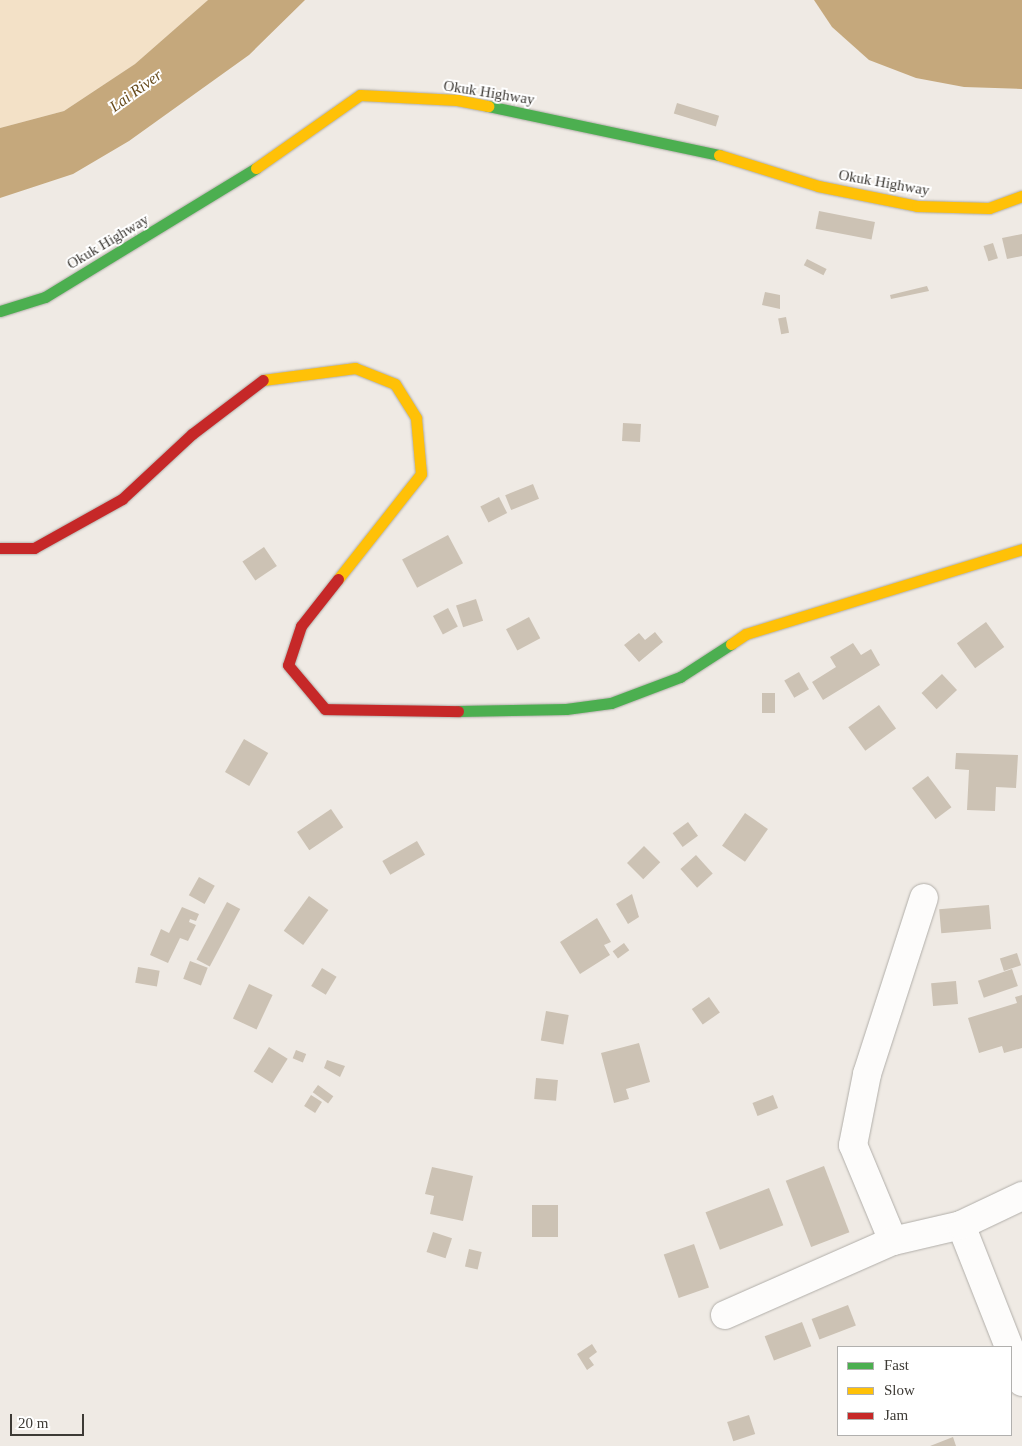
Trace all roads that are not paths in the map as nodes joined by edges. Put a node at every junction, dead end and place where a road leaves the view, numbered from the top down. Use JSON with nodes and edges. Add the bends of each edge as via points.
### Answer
{"nodes":[{"id":1,"x":1022,"y":196,"type":"edge"},
{"id":2,"x":0,"y":311,"type":"edge"},
{"id":3,"x":0,"y":548,"type":"edge"},
{"id":4,"x":1022,"y":549,"type":"edge"},
{"id":5,"x":924,"y":898,"type":"dead end"},
{"id":6,"x":1022,"y":1196,"type":"edge"},
{"id":7,"x":961,"y":1225,"type":"junction"},
{"id":8,"x":893,"y":1241,"type":"junction"},
{"id":9,"x":724,"y":1315,"type":"dead end"},
{"id":10,"x":1009,"y":1346,"type":"edge"},
{"id":11,"x":1012,"y":1356,"type":"edge"},
{"id":12,"x":1022,"y":1382,"type":"edge"}],
"edges":[{"from":1,"to":2,"type":"street","name":"Okuk Highway","via":[[989,208],[917,206],[818,186],[724,156],[604,129],[457,100],[360,95],[226,190],[45,298]]},
{"from":3,"to":4,"type":"street","via":[[34,548],[122,499],[192,434],[266,378],[355,368],[395,384],[416,418],[421,474],[300,626],[288,665],[325,709],[369,712],[556,710],[611,703],[680,676],[746,634]]},
{"from":5,"to":8,"type":"street","via":[[867,1074],[853,1145]]},
{"from":6,"to":7,"type":"street"},
{"from":7,"to":8,"type":"street"},
{"from":7,"to":10,"type":"street"},
{"from":8,"to":9,"type":"street"},
{"from":11,"to":12,"type":"street"}]}
